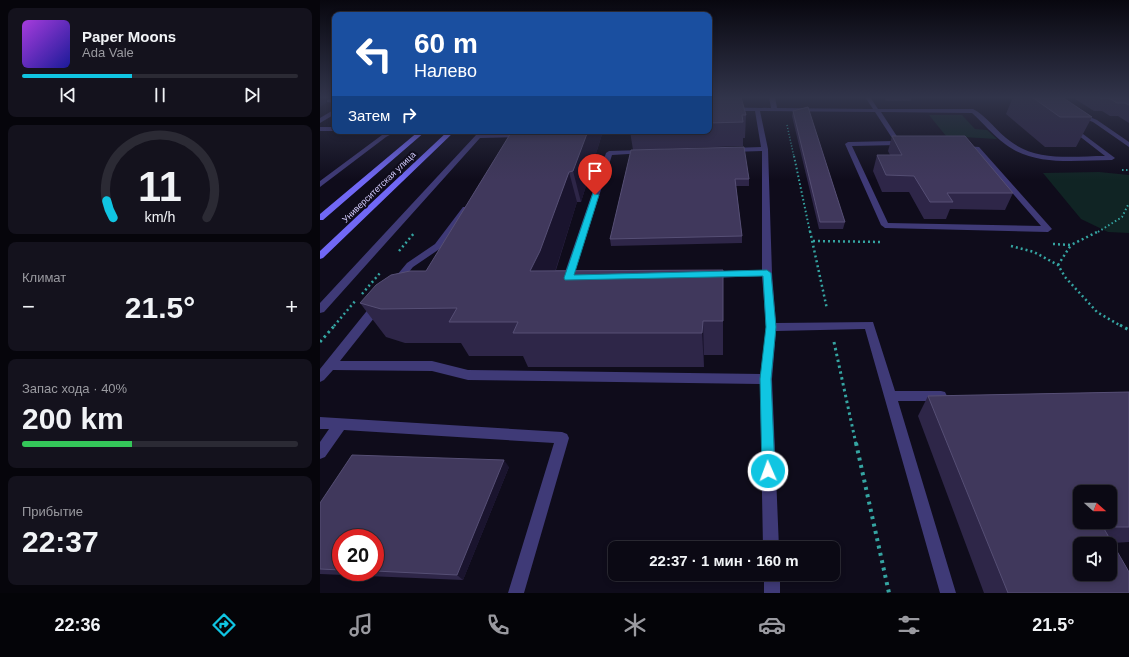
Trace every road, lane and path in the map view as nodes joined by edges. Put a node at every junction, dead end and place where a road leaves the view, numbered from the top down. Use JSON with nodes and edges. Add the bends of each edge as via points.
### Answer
{"nodes":[{"id":1,"x":760,"y":125,"type":"edge"},
{"id":2,"x":786,"y":125,"type":"edge"},
{"id":3,"x":886,"y":125,"type":"edge"},
{"id":4,"x":989,"y":125,"type":"edge"},
{"id":5,"x":1069,"y":125,"type":"edge"},
{"id":6,"x":1100,"y":125,"type":"edge"},
{"id":7,"x":320,"y":129,"type":"edge"},
{"id":8,"x":332,"y":129,"type":"edge"},
{"id":9,"x":388,"y":134,"type":"edge"},
{"id":10,"x":418,"y":134,"type":"edge"},
{"id":11,"x":449,"y":134,"type":"edge"},
{"id":12,"x":509,"y":134,"type":"edge"},
{"id":13,"x":523,"y":134,"type":"edge"},
{"id":14,"x":898,"y":143,"type":"junction"},
{"id":15,"x":1129,"y":145,"type":"edge"},
{"id":16,"x":512,"y":148,"type":"edge"},
{"id":17,"x":765,"y":149,"type":"junction"},
{"id":18,"x":726,"y":150,"type":"edge"},
{"id":19,"x":656,"y":152,"type":"edge"},
{"id":20,"x":320,"y":177,"type":"edge"},
{"id":21,"x":329,"y":178,"type":"junction"},
{"id":22,"x":320,"y":185,"type":"edge"},
{"id":23,"x":470,"y":203,"type":"edge"},
{"id":24,"x":320,"y":218,"type":"edge"},
{"id":25,"x":418,"y":230,"type":"dead end"},
{"id":26,"x":1071,"y":244,"type":"dead end"},
{"id":27,"x":1007,"y":245,"type":"dead end"},
{"id":28,"x":397,"y":253,"type":"dead end"},
{"id":29,"x":320,"y":256,"type":"edge"},
{"id":30,"x":1058,"y":265,"type":"junction"},
{"id":31,"x":382,"y":271,"type":"dead end"},
{"id":32,"x":767,"y":273,"type":"junction"},
{"id":33,"x":703,"y":275,"type":"edge"},
{"id":34,"x":584,"y":277,"type":"edge"},
{"id":35,"x":391,"y":288,"type":"edge"},
{"id":36,"x":382,"y":300,"type":"edge"},
{"id":37,"x":320,"y":309,"type":"edge"},
{"id":38,"x":831,"y":326,"type":"junction"},
{"id":39,"x":771,"y":327,"type":"junction"},
{"id":40,"x":1129,"y":330,"type":"edge"},
{"id":41,"x":320,"y":342,"type":"edge"},
{"id":42,"x":329,"y":365,"type":"junction"},
{"id":43,"x":320,"y":377,"type":"edge"},
{"id":44,"x":766,"y":379,"type":"junction"},
{"id":45,"x":891,"y":396,"type":"junction"},
{"id":46,"x":953,"y":396,"type":"edge"},
{"id":47,"x":320,"y":423,"type":"edge"},
{"id":48,"x":341,"y":424,"type":"junction"},
{"id":49,"x":320,"y":453,"type":"edge"},
{"id":50,"x":771,"y":541,"type":"edge"},
{"id":51,"x":772,"y":581,"type":"edge"},
{"id":52,"x":516,"y":593,"type":"edge"},
{"id":53,"x":772,"y":593,"type":"edge"},
{"id":54,"x":889,"y":593,"type":"edge"},
{"id":55,"x":948,"y":593,"type":"edge"}],
"edges":[{"from":1,"to":17,"type":"lane"},
{"from":2,"to":38,"type":"path"},
{"from":3,"to":14,"type":"lane"},
{"from":4,"to":5,"type":"lane","via":[[1008,143],[1025,153],[1044,158],[1112,158]]},
{"from":6,"to":15,"type":"lane"},
{"from":7,"to":8,"type":"lane"},
{"from":9,"to":21,"type":"lane"},
{"from":10,"to":24,"type":"main road","name":"Университетская улица"},
{"from":11,"to":29,"type":"main road","name":"Университетская улица"},
{"from":12,"to":37,"type":"lane","via":[[478,136]]},
{"from":13,"to":16,"type":"lane"},
{"from":14,"to":14,"type":"lane","via":[[978,148],[1048,229],[885,225],[848,144]]},
{"from":17,"to":18,"type":"lane"},
{"from":17,"to":32,"type":"lane"},
{"from":19,"to":34,"type":"lane","via":[[609,153],[568,278]]},
{"from":20,"to":21,"type":"lane"},
{"from":21,"to":22,"type":"lane"},
{"from":23,"to":35,"type":"lane","via":[[438,246],[410,264]]},
{"from":25,"to":28,"type":"path"},
{"from":26,"to":30,"type":"path"},
{"from":27,"to":30,"type":"path","via":[[1034,252]]},
{"from":30,"to":40,"type":"path","via":[[1065,277],[1097,312]]},
{"from":31,"to":41,"type":"path"},
{"from":32,"to":33,"type":"lane"},
{"from":32,"to":39,"type":"lane"},
{"from":36,"to":42,"type":"lane"},
{"from":38,"to":39,"type":"lane"},
{"from":38,"to":45,"type":"lane","via":[[869,325]]},
{"from":38,"to":54,"type":"path"},
{"from":39,"to":44,"type":"lane"},
{"from":42,"to":43,"type":"lane"},
{"from":42,"to":44,"type":"lane","via":[[432,366],[468,375]]},
{"from":44,"to":50,"type":"lane"},
{"from":45,"to":46,"type":"lane"},
{"from":45,"to":55,"type":"lane"},
{"from":47,"to":48,"type":"lane"},
{"from":48,"to":49,"type":"lane"},
{"from":48,"to":52,"type":"lane","via":[[562,438]]},
{"from":51,"to":53,"type":"lane"}]}
